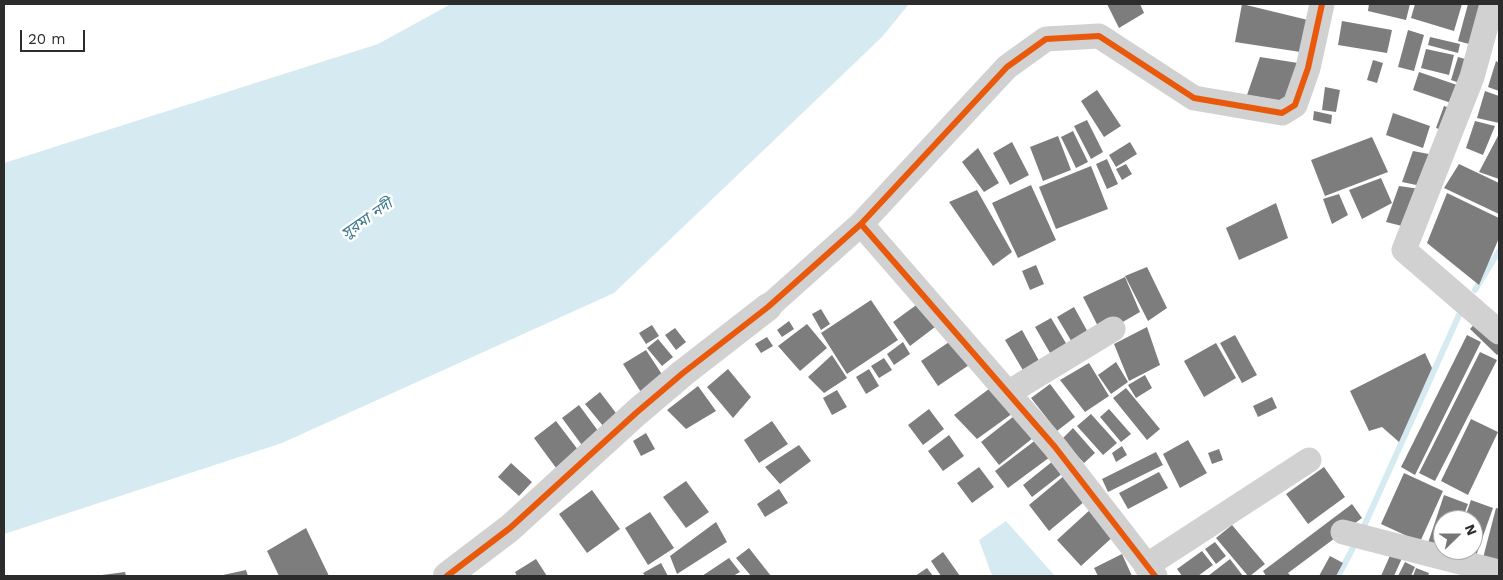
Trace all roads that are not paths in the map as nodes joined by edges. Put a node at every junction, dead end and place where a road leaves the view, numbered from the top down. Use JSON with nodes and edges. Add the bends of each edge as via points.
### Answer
{"nodes":[{"id":1,"x":1322,"y":4,"type":"edge"},
{"id":2,"x":1492,"y":4,"type":"edge"},
{"id":3,"x":860,"y":224,"type":"junction"},
{"id":4,"x":768,"y":307,"type":"joint"},
{"id":5,"x":1113,"y":329,"type":"dead end"},
{"id":6,"x":1499,"y":332,"type":"edge"},
{"id":7,"x":1008,"y":393,"type":"junction"},
{"id":8,"x":1309,"y":460,"type":"dead end"},
{"id":9,"x":1343,"y":532,"type":"dead end"},
{"id":10,"x":1151,"y":571,"type":"edge"},
{"id":11,"x":1499,"y":572,"type":"edge"},
{"id":12,"x":447,"y":576,"type":"edge"}],
"edges":[{"from":1,"to":3,"type":"street","via":[[1308,68],[1295,105],[1282,113],[1194,98],[1099,36],[1046,39],[1007,67]]},
{"from":2,"to":6,"type":"street","via":[[1472,77],[1404,250]]},
{"from":3,"to":4,"type":"street"},
{"from":3,"to":7,"type":"street"},
{"from":4,"to":12,"type":"street","via":[[683,373],[510,528]]},
{"from":5,"to":7,"type":"street"},
{"from":7,"to":10,"type":"street","via":[[1055,446]]},
{"from":8,"to":10,"type":"street"},
{"from":9,"to":11,"type":"street"}]}
